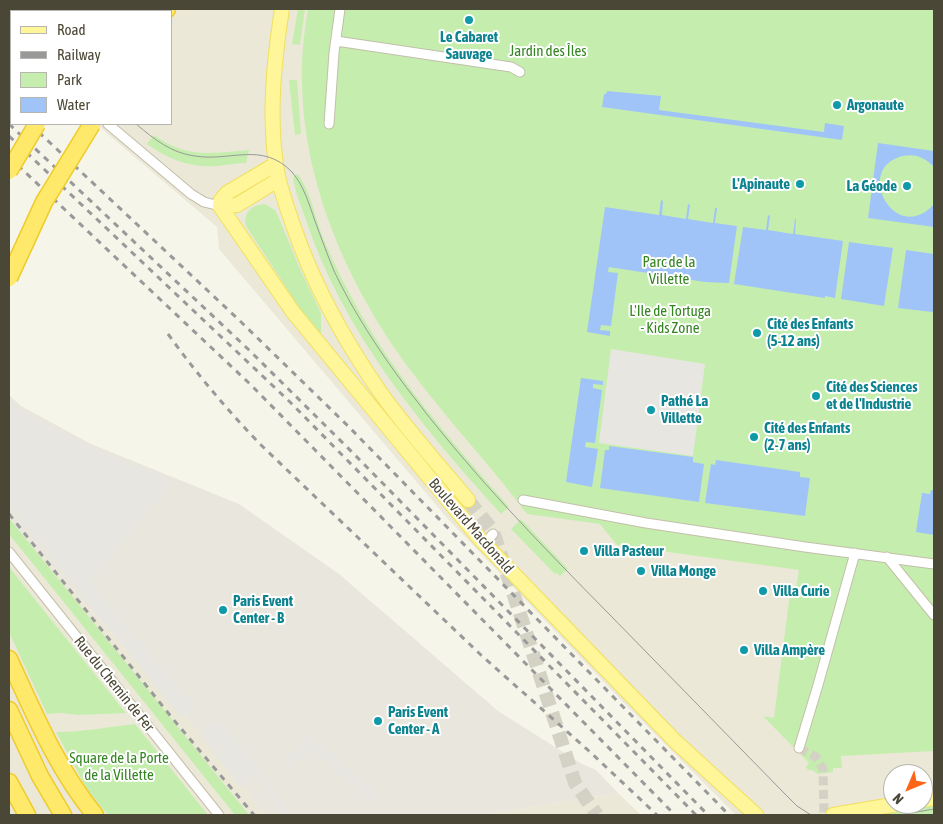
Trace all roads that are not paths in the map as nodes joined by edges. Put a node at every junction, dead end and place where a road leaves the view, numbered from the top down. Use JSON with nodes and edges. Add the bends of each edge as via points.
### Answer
{"nodes":[{"id":1,"x":282,"y":9,"type":"edge"},
{"id":2,"x":340,"y":9,"type":"edge"},
{"id":3,"x":336,"y":41,"type":"junction"},
{"id":4,"x":520,"y":72,"type":"dead end"},
{"id":5,"x":329,"y":124,"type":"dead end"},
{"id":6,"x":36,"y":125,"type":"edge"},
{"id":7,"x":91,"y":125,"type":"edge"},
{"id":8,"x":109,"y":125,"type":"edge"},
{"id":9,"x":276,"y":164,"type":"junction"},
{"id":10,"x":9,"y":171,"type":"edge"},
{"id":11,"x":278,"y":180,"type":"junction"},
{"id":12,"x":220,"y":206,"type":"junction"},
{"id":13,"x":9,"y":278,"type":"edge"},
{"id":14,"x":468,"y":500,"type":"tunnel mouth"},
{"id":15,"x":523,"y":500,"type":"dead end"},
{"id":16,"x":9,"y":552,"type":"edge"},
{"id":17,"x":854,"y":553,"type":"junction"},
{"id":18,"x":884,"y":560,"type":"junction"},
{"id":19,"x":934,"y":564,"type":"edge"},
{"id":20,"x":934,"y":615,"type":"edge"},
{"id":21,"x":9,"y":659,"type":"edge"},
{"id":22,"x":9,"y":710,"type":"edge"},
{"id":23,"x":799,"y":748,"type":"dead end"},
{"id":24,"x":9,"y":782,"type":"edge"},
{"id":25,"x":883,"y":807,"type":"edge"},
{"id":26,"x":27,"y":815,"type":"edge"},
{"id":27,"x":63,"y":815,"type":"edge"},
{"id":28,"x":95,"y":815,"type":"edge"},
{"id":29,"x":219,"y":815,"type":"edge"},
{"id":30,"x":756,"y":815,"type":"edge"},
{"id":31,"x":833,"y":815,"type":"edge"}],
"edges":[{"from":1,"to":9,"type":"main road","name":"Boulevard Macdonald","via":[[274,71]]},
{"from":2,"to":3,"type":"street"},
{"from":3,"to":4,"type":"street","via":[[511,67]]},
{"from":3,"to":5,"type":"street"},
{"from":6,"to":10,"type":"highway","bridge":true},
{"from":7,"to":13,"type":"highway","bridge":true,"via":[[44,202]]},
{"from":8,"to":12,"type":"street","via":[[191,194]]},
{"from":9,"to":11,"type":"main road","name":"Boulevard Macdonald"},
{"from":9,"to":12,"type":"main road","via":[[226,193]]},
{"from":11,"to":12,"type":"main road","via":[[237,205]]},
{"from":11,"to":14,"type":"main road","name":"Boulevard Macdonald","via":[[306,261],[349,342],[381,393]]},
{"from":12,"to":30,"type":"main road","name":"Boulevard Macdonald","via":[[293,312],[488,539],[676,742]]},
{"from":15,"to":17,"type":"street","via":[[830,554]]},
{"from":16,"to":29,"type":"street","name":"Rue du Chemin de Fer"},
{"from":17,"to":18,"type":"street"},
{"from":17,"to":23,"type":"street"},
{"from":18,"to":19,"type":"street"},
{"from":18,"to":20,"type":"street"},
{"from":21,"to":28,"type":"highway","via":[[62,769]]},
{"from":22,"to":27,"type":"highway","via":[[40,776]]},
{"from":24,"to":26,"type":"highway"},
{"from":25,"to":31,"type":"main road"}]}
